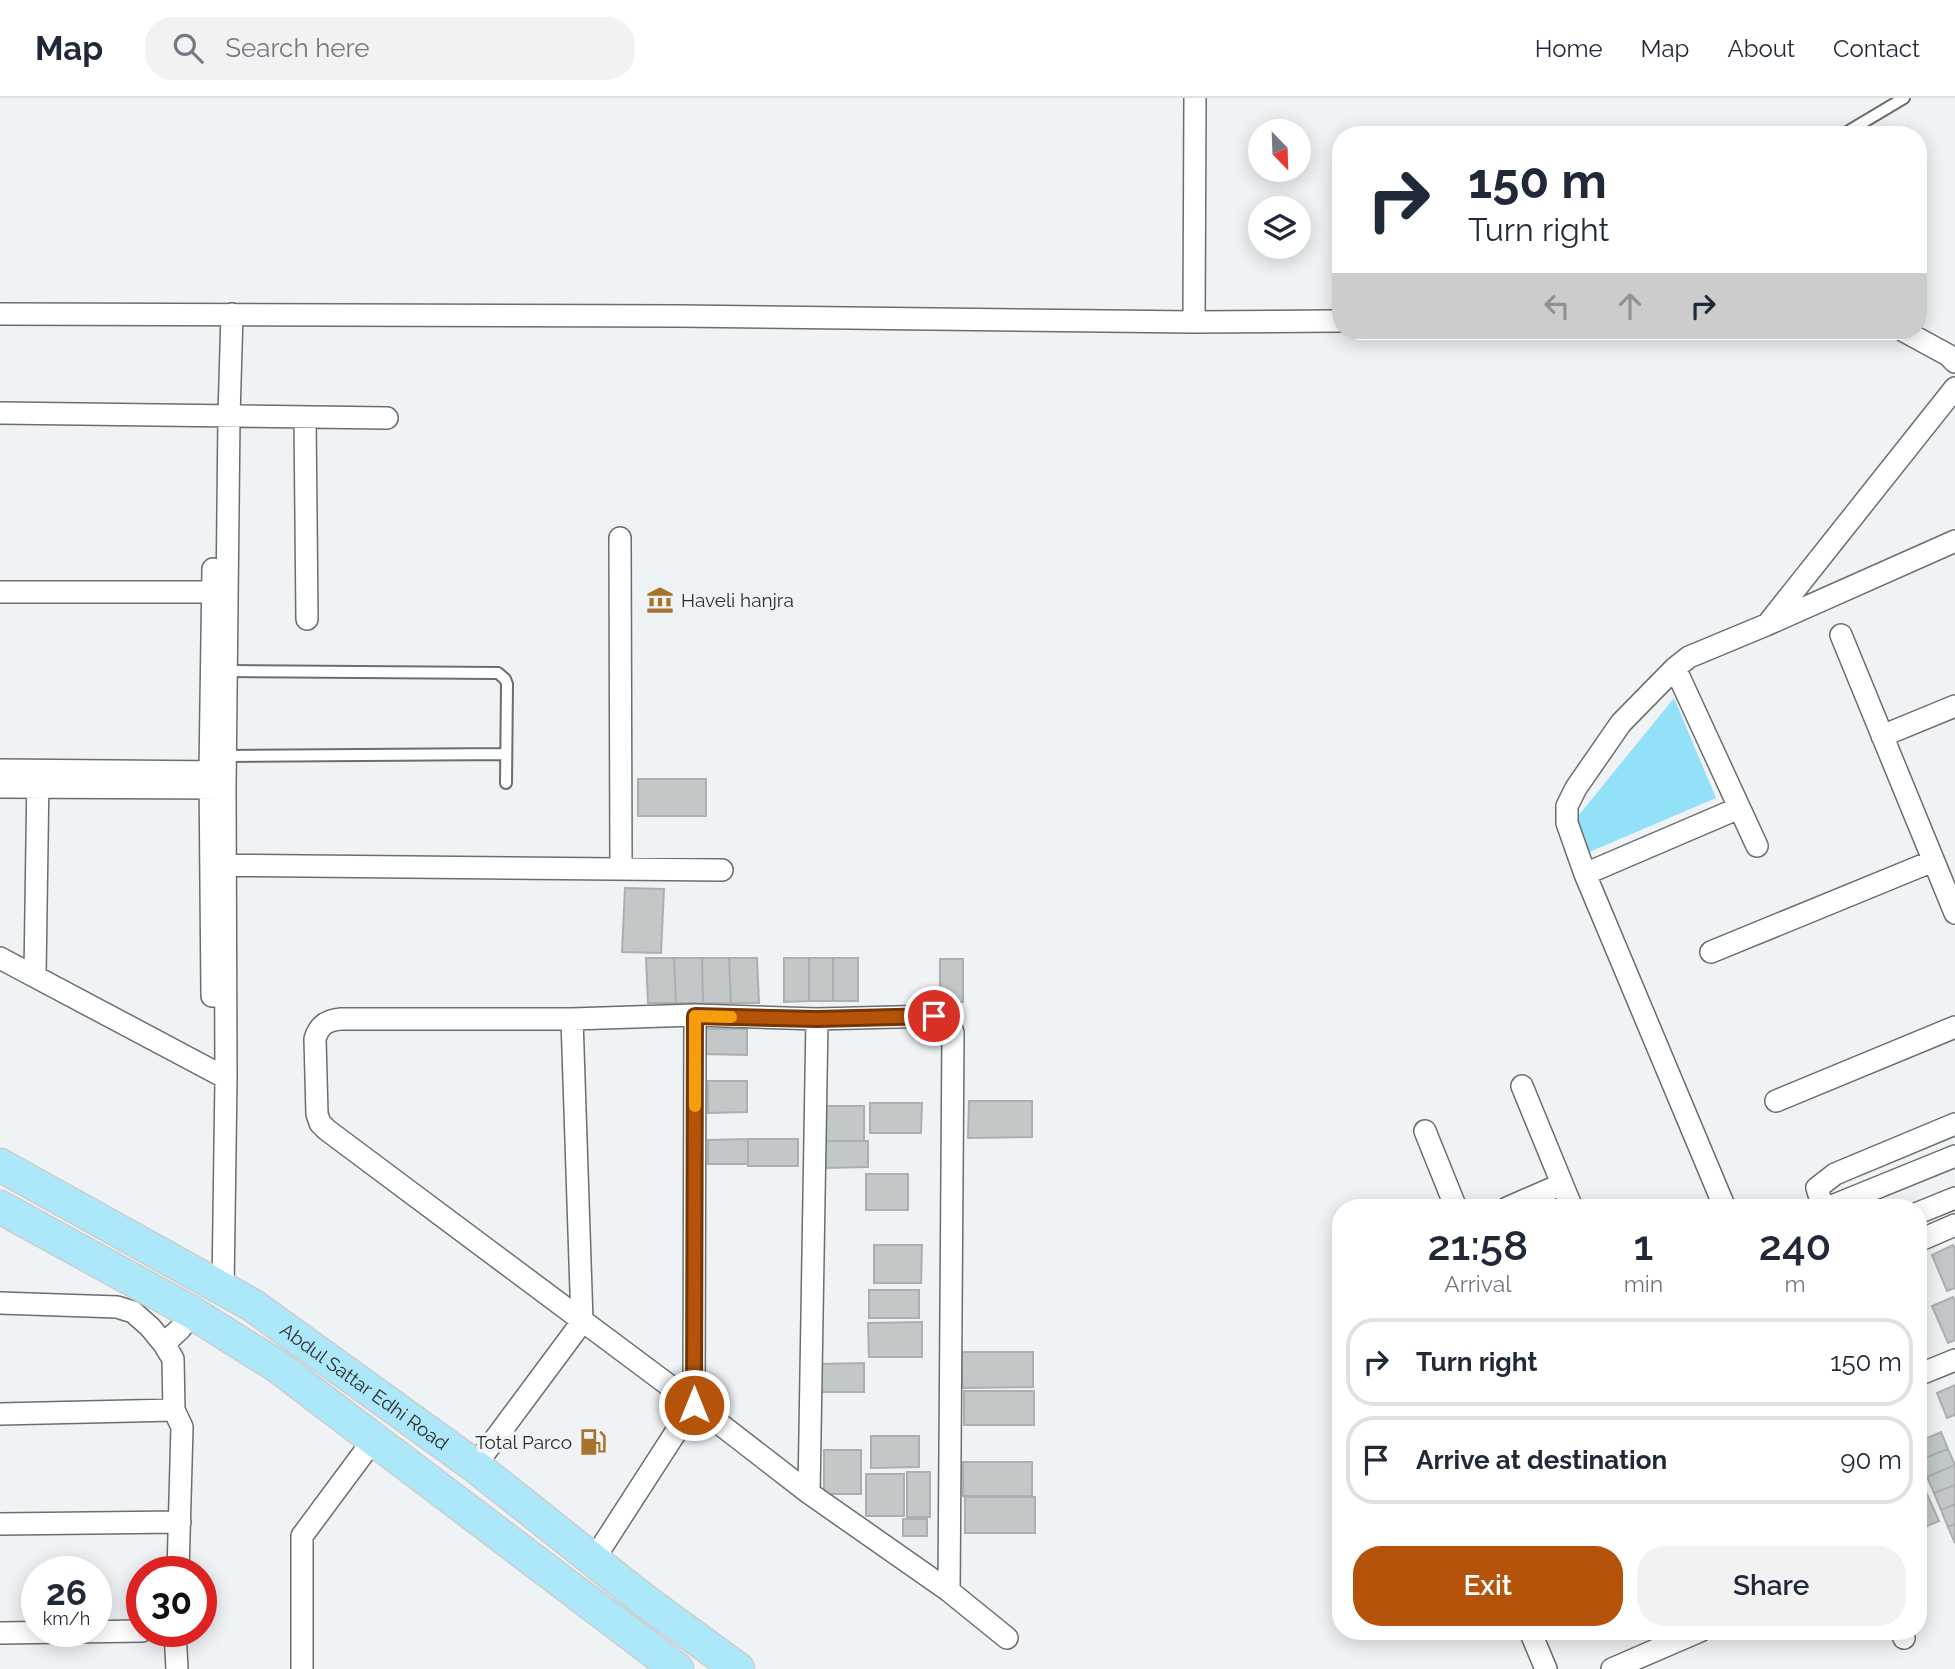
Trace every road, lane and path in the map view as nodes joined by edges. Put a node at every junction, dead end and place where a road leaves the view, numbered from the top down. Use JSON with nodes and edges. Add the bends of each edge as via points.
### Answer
{"nodes":[{"id":1,"x":1195,"y":98,"type":"edge"},
{"id":2,"x":1904,"y":98,"type":"edge"},
{"id":3,"x":1857,"y":126,"type":"edge"},
{"id":4,"x":0,"y":314,"type":"edge"},
{"id":5,"x":224,"y":315,"type":"junction"},
{"id":6,"x":1332,"y":321,"type":"edge"},
{"id":7,"x":1194,"y":322,"type":"junction"},
{"id":8,"x":1920,"y":340,"type":"edge"},
{"id":9,"x":1955,"y":362,"type":"edge"},
{"id":10,"x":1955,"y":388,"type":"edge"},
{"id":11,"x":0,"y":413,"type":"edge"},
{"id":12,"x":221,"y":416,"type":"junction"},
{"id":13,"x":306,"y":417,"type":"junction"},
{"id":14,"x":387,"y":418,"type":"dead end"},
{"id":15,"x":620,"y":538,"type":"dead end"},
{"id":16,"x":1955,"y":541,"type":"edge"},
{"id":17,"x":0,"y":592,"type":"edge"},
{"id":18,"x":213,"y":592,"type":"junction"},
{"id":19,"x":307,"y":619,"type":"dead end"},
{"id":20,"x":1766,"y":625,"type":"junction"},
{"id":21,"x":1841,"y":635,"type":"dead end"},
{"id":22,"x":1675,"y":668,"type":"junction"},
{"id":23,"x":227,"y":671,"type":"junction"},
{"id":24,"x":1955,"y":706,"type":"edge"},
{"id":25,"x":1882,"y":736,"type":"junction"},
{"id":26,"x":505,"y":754,"type":"junction"},
{"id":27,"x":0,"y":770,"type":"edge"},
{"id":28,"x":220,"y":775,"type":"junction"},
{"id":29,"x":38,"y":780,"type":"junction"},
{"id":30,"x":506,"y":783,"type":"dead end"},
{"id":31,"x":0,"y":787,"type":"edge"},
{"id":32,"x":1739,"y":808,"type":"junction"},
{"id":33,"x":1757,"y":846,"type":"dead end"},
{"id":34,"x":1933,"y":860,"type":"junction"},
{"id":35,"x":219,"y":865,"type":"junction"},
{"id":36,"x":621,"y":869,"type":"junction"},
{"id":37,"x":722,"y":870,"type":"dead end"},
{"id":38,"x":1585,"y":874,"type":"junction"},
{"id":39,"x":1955,"y":912,"type":"edge"},
{"id":40,"x":1711,"y":952,"type":"dead end"},
{"id":41,"x":0,"y":958,"type":"edge"},
{"id":42,"x":35,"y":975,"type":"junction"},
{"id":43,"x":695,"y":1016,"type":"junction"},
{"id":44,"x":572,"y":1019,"type":"junction"},
{"id":45,"x":817,"y":1019,"type":"junction"},
{"id":46,"x":1955,"y":1027,"type":"edge"},
{"id":47,"x":220,"y":1074,"type":"junction"},
{"id":48,"x":1522,"y":1086,"type":"dead end"},
{"id":49,"x":1776,"y":1101,"type":"dead end"},
{"id":50,"x":1955,"y":1124,"type":"edge"},
{"id":51,"x":1425,"y":1131,"type":"dead end"},
{"id":52,"x":1955,"y":1156,"type":"edge"},
{"id":53,"x":0,"y":1165,"type":"edge"},
{"id":54,"x":1562,"y":1184,"type":"junction"},
{"id":55,"x":1955,"y":1198,"type":"edge"},
{"id":56,"x":1453,"y":1199,"type":"edge"},
{"id":57,"x":1528,"y":1199,"type":"edge"},
{"id":58,"x":1568,"y":1199,"type":"edge"},
{"id":59,"x":1721,"y":1199,"type":"edge"},
{"id":60,"x":1821,"y":1199,"type":"edge"},
{"id":61,"x":1848,"y":1199,"type":"edge"},
{"id":62,"x":0,"y":1207,"type":"edge"},
{"id":63,"x":1927,"y":1209,"type":"edge"},
{"id":64,"x":1955,"y":1225,"type":"edge"},
{"id":65,"x":1927,"y":1237,"type":"edge"},
{"id":66,"x":217,"y":1285,"type":"junction"},
{"id":67,"x":0,"y":1303,"type":"edge"},
{"id":68,"x":191,"y":1312,"type":"junction"},
{"id":69,"x":582,"y":1322,"type":"junction"},
{"id":70,"x":164,"y":1344,"type":"junction"},
{"id":71,"x":1955,"y":1360,"type":"edge"},
{"id":72,"x":1927,"y":1371,"type":"edge"},
{"id":73,"x":694,"y":1405,"type":"junction"},
{"id":74,"x":174,"y":1410,"type":"junction"},
{"id":75,"x":0,"y":1413,"type":"edge"},
{"id":76,"x":374,"y":1439,"type":"junction"},
{"id":77,"x":475,"y":1466,"type":"junction"},
{"id":78,"x":810,"y":1493,"type":"junction"},
{"id":79,"x":180,"y":1522,"type":"junction"},
{"id":80,"x":0,"y":1524,"type":"edge"},
{"id":81,"x":179,"y":1556,"type":"edge"},
{"id":82,"x":594,"y":1559,"type":"junction"},
{"id":83,"x":949,"y":1591,"type":"junction"},
{"id":84,"x":126,"y":1630,"type":"edge"},
{"id":85,"x":0,"y":1633,"type":"edge"},
{"id":86,"x":1007,"y":1638,"type":"dead end"},
{"id":87,"x":1534,"y":1640,"type":"edge"},
{"id":88,"x":1679,"y":1640,"type":"edge"},
{"id":89,"x":176,"y":1647,"type":"edge"},
{"id":90,"x":177,"y":1669,"type":"edge"},
{"id":91,"x":303,"y":1669,"type":"edge"},
{"id":92,"x":677,"y":1669,"type":"edge"},
{"id":93,"x":738,"y":1669,"type":"edge"},
{"id":94,"x":1546,"y":1669,"type":"edge"},
{"id":95,"x":1612,"y":1669,"type":"edge"}],
"edges":[{"from":1,"to":7,"type":"street"},
{"from":2,"to":3,"type":"lane"},
{"from":4,"to":5,"type":"street"},
{"from":5,"to":7,"type":"street"},
{"from":5,"to":12,"type":"street"},
{"from":6,"to":7,"type":"street"},
{"from":8,"to":9,"type":"street"},
{"from":10,"to":20,"type":"street"},
{"from":11,"to":12,"type":"street"},
{"from":12,"to":13,"type":"street"},
{"from":12,"to":18,"type":"street"},
{"from":12,"to":23,"type":"street"},
{"from":13,"to":14,"type":"street"},
{"from":13,"to":19,"type":"street"},
{"from":15,"to":36,"type":"street"},
{"from":16,"to":20,"type":"street"},
{"from":17,"to":18,"type":"street"},
{"from":18,"to":28,"type":"street"},
{"from":20,"to":22,"type":"street","via":[[1689,657]]},
{"from":21,"to":25,"type":"street"},
{"from":22,"to":32,"type":"street"},
{"from":22,"to":38,"type":"street","via":[[1621,723],[1567,806],[1567,823]]},
{"from":23,"to":26,"type":"lane","via":[[498,673],[507,684]]},
{"from":23,"to":28,"type":"street"},
{"from":24,"to":25,"type":"street"},
{"from":25,"to":34,"type":"street"},
{"from":26,"to":28,"type":"lane"},
{"from":26,"to":30,"type":"lane"},
{"from":27,"to":29,"type":"street"},
{"from":28,"to":29,"type":"street"},
{"from":28,"to":35,"type":"street"},
{"from":29,"to":31,"type":"street"},
{"from":29,"to":42,"type":"street"},
{"from":32,"to":33,"type":"street"},
{"from":32,"to":38,"type":"street"},
{"from":34,"to":39,"type":"street"},
{"from":34,"to":40,"type":"street"},
{"from":35,"to":36,"type":"street"},
{"from":35,"to":47,"type":"street"},
{"from":36,"to":37,"type":"street"},
{"from":38,"to":59,"type":"street"},
{"from":41,"to":42,"type":"street"},
{"from":42,"to":47,"type":"street"},
{"from":43,"to":44,"type":"street"},
{"from":43,"to":45,"type":"street"},
{"from":43,"to":73,"type":"street"},
{"from":44,"to":69,"type":"street"},
{"from":44,"to":69,"type":"street","via":[[331,1020],[317,1030],[315,1040],[317,1114],[327,1130]]},
{"from":45,"to":78,"type":"street"},
{"from":45,"to":83,"type":"street","via":[[934,1016],[950,1023]]},
{"from":46,"to":49,"type":"street"},
{"from":47,"to":66,"type":"street"},
{"from":48,"to":54,"type":"street"},
{"from":50,"to":60,"type":"street","via":[[1835,1174],[1817,1188]]},
{"from":51,"to":56,"type":"street"},
{"from":52,"to":61,"type":"street"},
{"from":53,"to":66,"type":"main road","name":"Abdul Sattar Edhi Road"},
{"from":54,"to":57,"type":"street"},
{"from":54,"to":58,"type":"street"},
{"from":55,"to":63,"type":"street"},
{"from":62,"to":68,"type":"main road","name":"Abdul Sattar Edhi Road"},
{"from":64,"to":65,"type":"street"},
{"from":66,"to":77,"type":"main road","name":"Abdul Sattar Edhi Road"},
{"from":67,"to":70,"type":"street","via":[[117,1307],[133,1312]]},
{"from":68,"to":70,"type":"street"},
{"from":68,"to":76,"type":"main road","name":"Abdul Sattar Edhi Road","via":[[277,1366]]},
{"from":69,"to":73,"type":"street"},
{"from":69,"to":77,"type":"street"},
{"from":70,"to":74,"type":"street","via":[[173,1359]]},
{"from":71,"to":72,"type":"street"},
{"from":73,"to":78,"type":"street"},
{"from":73,"to":82,"type":"street"},
{"from":74,"to":75,"type":"street"},
{"from":74,"to":79,"type":"street","via":[[182,1427]]},
{"from":76,"to":91,"type":"street","via":[[302,1536]]},
{"from":76,"to":92,"type":"main road","name":"Abdul Sattar Edhi Road"},
{"from":77,"to":82,"type":"main road","name":"Abdul Sattar Edhi Road"},
{"from":78,"to":83,"type":"street"},
{"from":79,"to":80,"type":"street"},
{"from":79,"to":81,"type":"street"},
{"from":82,"to":93,"type":"main road","name":"Abdul Sattar Edhi Road"},
{"from":83,"to":86,"type":"street"},
{"from":84,"to":85,"type":"street"},
{"from":87,"to":94,"type":"street"},
{"from":88,"to":95,"type":"street"},
{"from":89,"to":90,"type":"street"}]}
